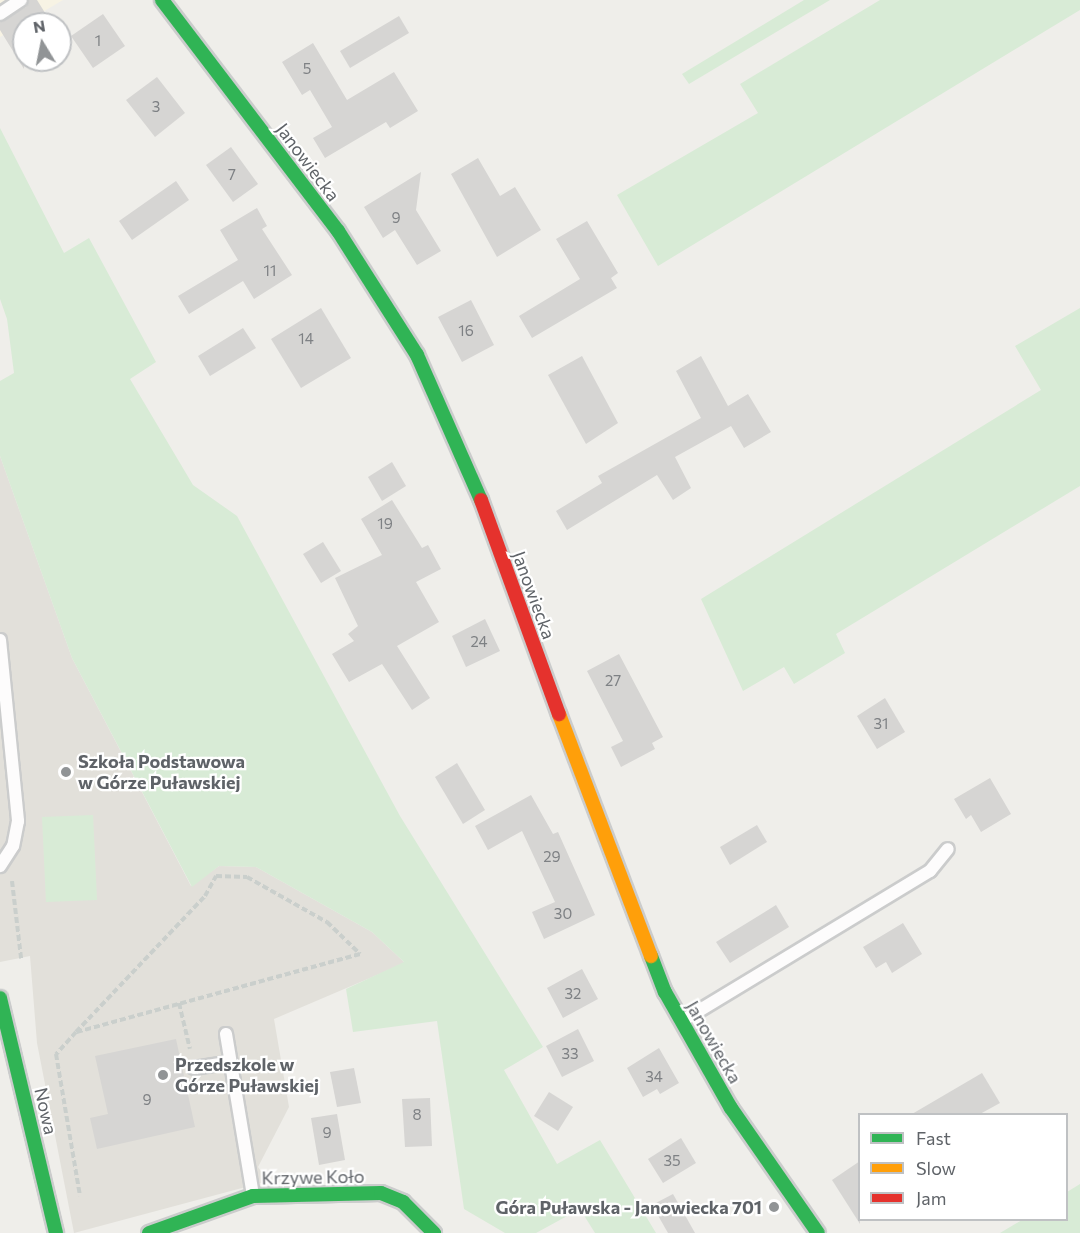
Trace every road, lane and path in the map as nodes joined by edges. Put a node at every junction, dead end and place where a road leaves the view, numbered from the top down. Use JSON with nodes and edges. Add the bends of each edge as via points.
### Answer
{"nodes":[{"id":1,"x":21,"y":0,"type":"edge"},
{"id":2,"x":162,"y":0,"type":"edge"},
{"id":3,"x":0,"y":14,"type":"edge"},
{"id":4,"x":0,"y":640,"type":"edge"},
{"id":5,"x":948,"y":849,"type":"dead end"},
{"id":6,"x":9,"y":855,"type":"junction"},
{"id":7,"x":0,"y":866,"type":"edge"},
{"id":8,"x":21,"y":958,"type":"dead end"},
{"id":9,"x":0,"y":998,"type":"edge"},
{"id":10,"x":179,"y":1003,"type":"junction"},
{"id":11,"x":681,"y":1021,"type":"junction"},
{"id":12,"x":76,"y":1032,"type":"junction"},
{"id":13,"x":226,"y":1034,"type":"dead end"},
{"id":14,"x":230,"y":1062,"type":"junction"},
{"id":15,"x":194,"y":1068,"type":"joint"},
{"id":16,"x":253,"y":1196,"type":"junction"},
{"id":17,"x":82,"y":1206,"type":"dead end"},
{"id":18,"x":56,"y":1233,"type":"edge"},
{"id":19,"x":149,"y":1233,"type":"edge"},
{"id":20,"x":434,"y":1233,"type":"edge"},
{"id":21,"x":818,"y":1233,"type":"edge"}],
"edges":[{"from":1,"to":3,"type":"lane"},
{"from":2,"to":11,"type":"street","name":"Janowiecka","via":[[338,231],[393,315],[440,399],[474,481],[630,909]]},
{"from":4,"to":6,"type":"lane","via":[[18,821]]},
{"from":5,"to":11,"type":"lane","via":[[930,871]]},
{"from":6,"to":7,"type":"lane"},
{"from":6,"to":8,"type":"path"},
{"from":9,"to":18,"type":"street","name":"Nowa"},
{"from":10,"to":12,"type":"path"},
{"from":10,"to":12,"type":"path","via":[[360,954],[327,922],[247,877],[216,876],[206,896]]},
{"from":10,"to":15,"type":"path"},
{"from":11,"to":21,"type":"street","name":"Janowiecka","via":[[731,1108]]},
{"from":12,"to":17,"type":"path","via":[[56,1054]]},
{"from":13,"to":14,"type":"lane"},
{"from":14,"to":15,"type":"lane"},
{"from":14,"to":16,"type":"lane"},
{"from":16,"to":19,"type":"street","name":"Krzywe Koło"},
{"from":16,"to":20,"type":"street","name":"Krzywe Koło","via":[[381,1193],[403,1202]]}]}
